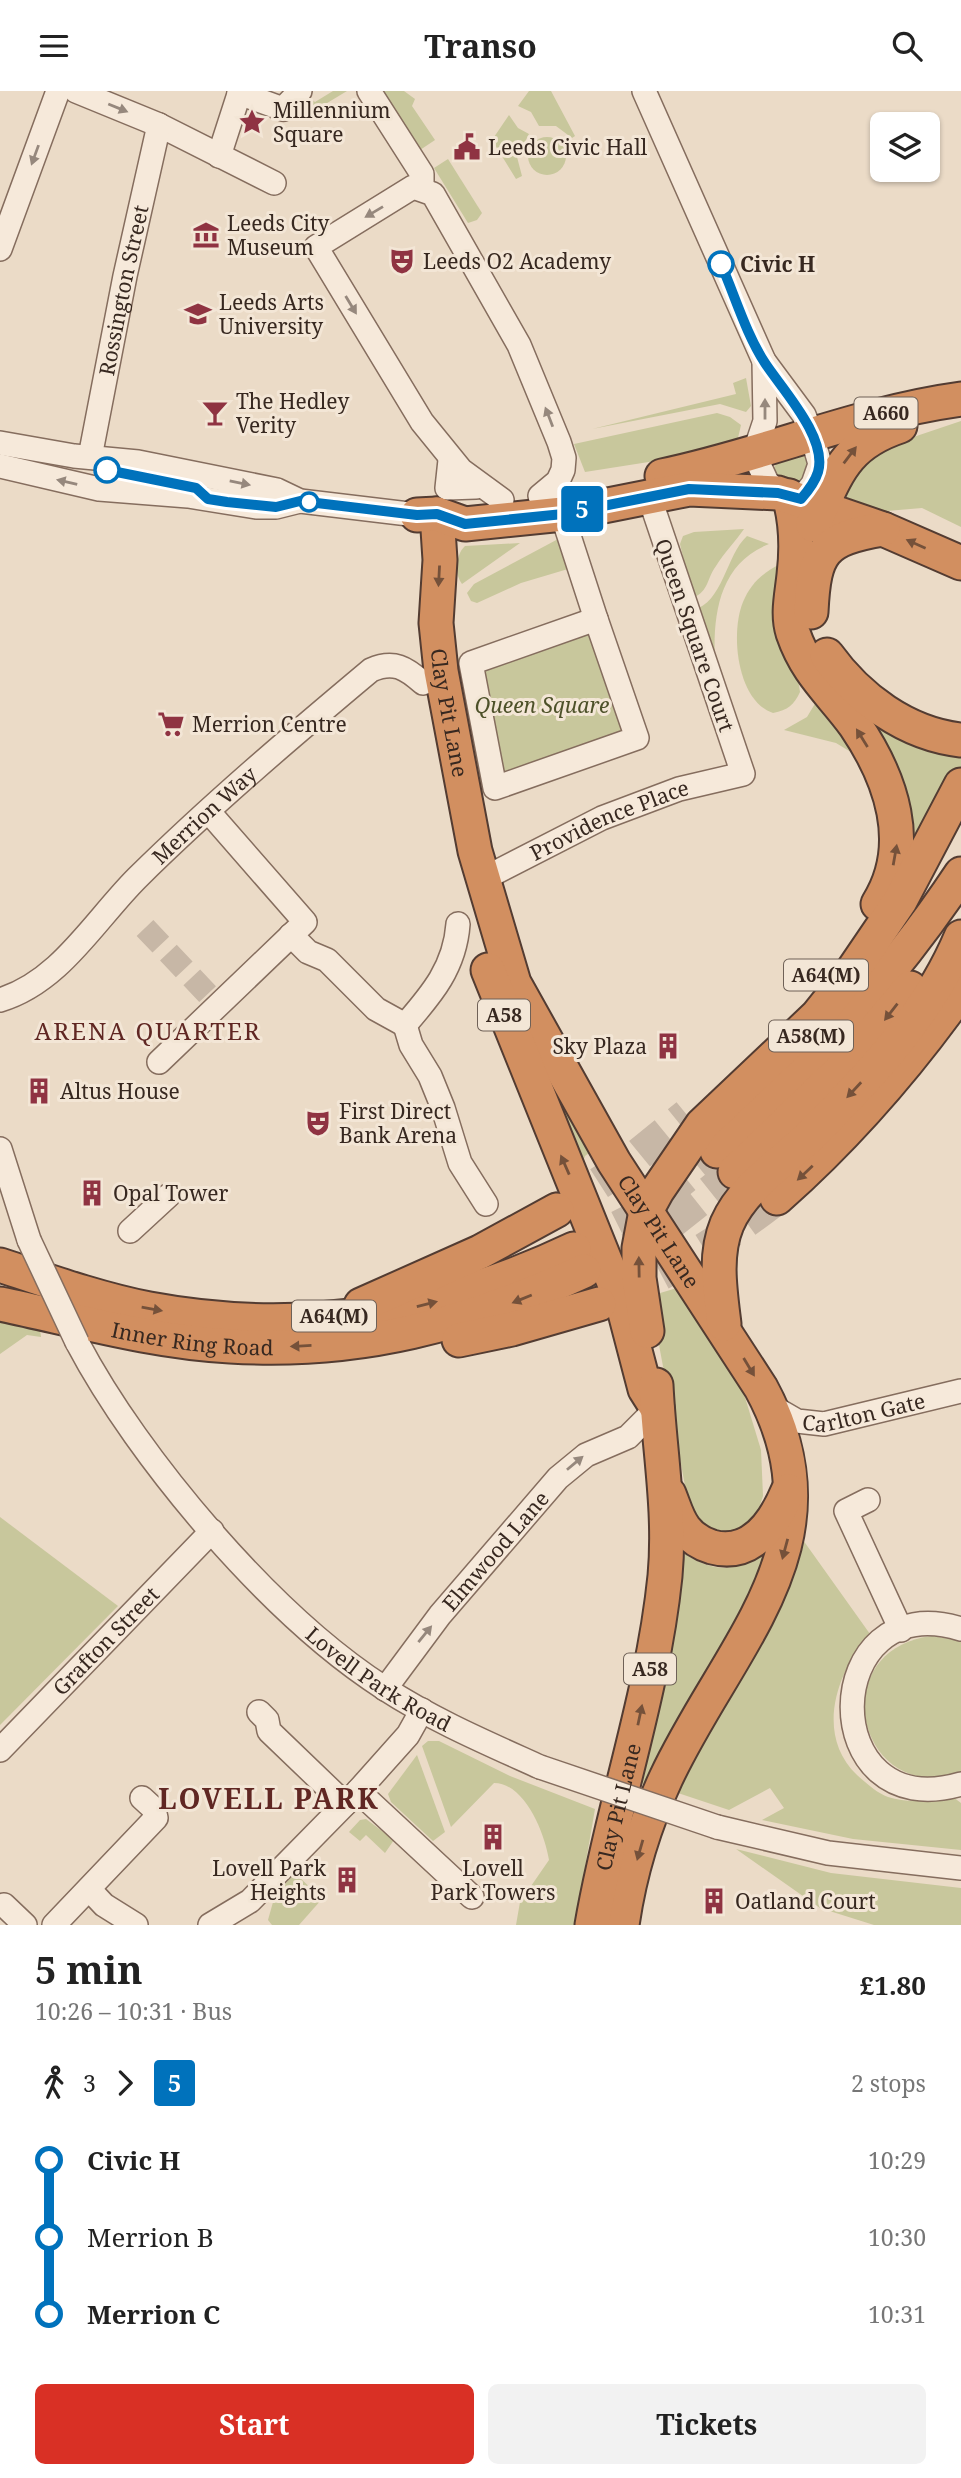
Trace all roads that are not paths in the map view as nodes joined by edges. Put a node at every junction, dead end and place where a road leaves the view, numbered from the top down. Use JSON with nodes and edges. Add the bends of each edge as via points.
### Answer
{"nodes":[{"id":1,"x":58,"y":91,"type":"edge"},
{"id":2,"x":76,"y":91,"type":"edge"},
{"id":3,"x":300,"y":91,"type":"edge"},
{"id":4,"x":369,"y":91,"type":"edge"},
{"id":5,"x":239,"y":92,"type":"edge"},
{"id":6,"x":647,"y":95,"type":"edge"},
{"id":7,"x":159,"y":125,"type":"junction"},
{"id":8,"x":219,"y":156,"type":"junction"},
{"id":9,"x":274,"y":183,"type":"dead end"},
{"id":10,"x":427,"y":191,"type":"junction"},
{"id":11,"x":0,"y":249,"type":"edge"},
{"id":12,"x":764,"y":361,"type":"junction"},
{"id":13,"x":961,"y":400,"type":"edge"},
{"id":14,"x":422,"y":422,"type":"junction"},
{"id":15,"x":811,"y":433,"type":"junction"},
{"id":16,"x":0,"y":443,"type":"edge"},
{"id":17,"x":754,"y":454,"type":"junction"},
{"id":18,"x":90,"y":457,"type":"junction"},
{"id":19,"x":0,"y":466,"type":"edge"},
{"id":20,"x":649,"y":496,"type":"junction"},
{"id":21,"x":553,"y":498,"type":"junction"},
{"id":22,"x":798,"y":499,"type":"junction"},
{"id":23,"x":502,"y":500,"type":"junction"},
{"id":24,"x":300,"y":501,"type":"junction"},
{"id":25,"x":427,"y":514,"type":"junction"},
{"id":26,"x":883,"y":529,"type":"junction"},
{"id":27,"x":961,"y":563,"type":"edge"},
{"id":28,"x":596,"y":619,"type":"junction"},
{"id":29,"x":424,"y":683,"type":"junction"},
{"id":30,"x":961,"y":740,"type":"edge"},
{"id":31,"x":743,"y":774,"type":"joint"},
{"id":32,"x":961,"y":785,"type":"edge"},
{"id":33,"x":215,"y":819,"type":"dead end"},
{"id":34,"x":961,"y":874,"type":"edge"},
{"id":35,"x":483,"y":879,"type":"junction"},
{"id":36,"x":949,"y":914,"type":"edge"},
{"id":37,"x":458,"y":923,"type":"dead end"},
{"id":38,"x":291,"y":936,"type":"junction"},
{"id":39,"x":961,"y":937,"type":"edge"},
{"id":40,"x":961,"y":991,"type":"edge"},
{"id":41,"x":0,"y":1000,"type":"edge"},
{"id":42,"x":405,"y":1025,"type":"junction"},
{"id":43,"x":159,"y":1062,"type":"dead end"},
{"id":44,"x":687,"y":1115,"type":"tunnel mouth"},
{"id":45,"x":0,"y":1149,"type":"edge"},
{"id":46,"x":679,"y":1158,"type":"junction"},
{"id":47,"x":726,"y":1161,"type":"tunnel mouth"},
{"id":48,"x":168,"y":1195,"type":"dead end"},
{"id":49,"x":644,"y":1196,"type":"junction"},
{"id":50,"x":777,"y":1198,"type":"tunnel mouth"},
{"id":51,"x":486,"y":1204,"type":"dead end"},
{"id":52,"x":557,"y":1210,"type":"tunnel mouth"},
{"id":53,"x":130,"y":1231,"type":"dead end"},
{"id":54,"x":579,"y":1260,"type":"tunnel mouth"},
{"id":55,"x":0,"y":1265,"type":"edge"},
{"id":56,"x":7,"y":1303,"type":"edge"},
{"id":57,"x":599,"y":1304,"type":"tunnel mouth"},
{"id":58,"x":343,"y":1329,"type":"junction"},
{"id":59,"x":725,"y":1329,"type":"junction"},
{"id":60,"x":961,"y":1391,"type":"edge"},
{"id":61,"x":771,"y":1406,"type":"junction"},
{"id":62,"x":657,"y":1408,"type":"junction"},
{"id":63,"x":628,"y":1437,"type":"junction"},
{"id":64,"x":666,"y":1482,"type":"junction"},
{"id":65,"x":791,"y":1482,"type":"junction"},
{"id":66,"x":869,"y":1500,"type":"dead end"},
{"id":67,"x":212,"y":1531,"type":"junction"},
{"id":68,"x":956,"y":1627,"type":"edge"},
{"id":69,"x":901,"y":1630,"type":"junction"},
{"id":70,"x":385,"y":1689,"type":"junction"},
{"id":71,"x":422,"y":1710,"type":"junction"},
{"id":72,"x":259,"y":1712,"type":"dead end"},
{"id":73,"x":0,"y":1750,"type":"edge"},
{"id":74,"x":955,"y":1786,"type":"edge"},
{"id":75,"x":351,"y":1797,"type":"junction"},
{"id":76,"x":142,"y":1798,"type":"dead end"},
{"id":77,"x":961,"y":1868,"type":"edge"},
{"id":78,"x":89,"y":1889,"type":"junction"},
{"id":79,"x":472,"y":1897,"type":"dead end"},
{"id":80,"x":4,"y":1905,"type":"dead end"},
{"id":81,"x":25,"y":1925,"type":"edge"},
{"id":82,"x":54,"y":1925,"type":"edge"},
{"id":83,"x":135,"y":1925,"type":"edge"},
{"id":84,"x":210,"y":1925,"type":"edge"},
{"id":85,"x":592,"y":1925,"type":"edge"},
{"id":86,"x":621,"y":1925,"type":"edge"}],
"edges":[{"from":1,"to":11,"type":"street","one_way":true},
{"from":2,"to":7,"type":"street","one_way":true},
{"from":3,"to":5,"type":"street","via":[[283,109]]},
{"from":4,"to":10,"type":"street","via":[[422,174]]},
{"from":5,"to":8,"type":"street"},
{"from":6,"to":12,"type":"street"},
{"from":7,"to":8,"type":"street"},
{"from":7,"to":18,"type":"street","name":"Rossington Street"},
{"from":8,"to":9,"type":"street"},
{"from":10,"to":14,"type":"street","one_way":true,"via":[[413,187],[316,247]]},
{"from":21,"to":10,"type":"street","one_way":true,"via":[[564,458],[536,381]]},
{"from":12,"to":15,"type":"street","via":[[804,415]]},
{"from":17,"to":12,"type":"street","one_way":true,"via":[[765,421]]},
{"from":13,"to":15,"type":"highway","number":"A660","via":[[919,405]]},
{"from":22,"to":13,"type":"highway","one_way":true,"via":[[857,446]]},
{"from":14,"to":23,"type":"street","via":[[461,470]]},
{"from":14,"to":25,"type":"street","via":[[439,475]]},
{"from":15,"to":17,"type":"highway","number":"A660"},
{"from":15,"to":22,"type":"street","via":[[820,464],[813,484]]},
{"from":16,"to":18,"type":"street"},
{"from":17,"to":21,"type":"highway","number":"A660"},
{"from":17,"to":22,"type":"street","via":[[767,482]]},
{"from":18,"to":24,"type":"street","one_way":true,"via":[[267,488]]},
{"from":24,"to":19,"type":"street","one_way":true,"via":[[256,507],[99,489]]},
{"from":20,"to":21,"type":"highway","number":"A660"},
{"from":20,"to":22,"type":"highway","number":"A660","via":[[689,489]]},
{"from":20,"to":31,"type":"street","name":"Queen Square Court"},
{"from":21,"to":23,"type":"highway","number":"A660"},
{"from":21,"to":25,"type":"highway","number":"A660","via":[[465,524]]},
{"from":21,"to":28,"type":"street"},
{"from":22,"to":26,"type":"highway","number":"A660"},
{"from":44,"to":22,"type":"highway","number":"A64(M)","one_way":true,"via":[[807,999],[861,932],[884,895],[896,857],[897,828],[881,769],[854,725],[813,676],[793,631],[789,603]]},
{"from":23,"to":25,"type":"highway","number":"A660","via":[[464,501]]},
{"from":24,"to":25,"type":"street"},
{"from":25,"to":29,"type":"highway","name":"Clay Pit Lane","number":"A58","via":[[416,618]]},
{"from":25,"to":35,"type":"highway","name":"Clay Pit Lane","number":"A58","one_way":true,"via":[[440,560],[437,638]]},
{"from":27,"to":26,"type":"highway","number":"A660","one_way":true},
{"from":26,"to":30,"type":"highway","via":[[844,536],[822,556],[813,582],[811,614],[823,651],[848,684],[875,706],[918,727]]},
{"from":28,"to":28,"type":"street","via":[[637,738],[495,788],[471,663]]},
{"from":29,"to":41,"type":"street","name":"Merrion Way","via":[[400,666],[371,670],[135,880],[47,976]]},
{"from":62,"to":29,"type":"highway","name":"Clay Pit Lane","number":"A58","one_way":true,"via":[[645,1389],[623,1305],[526,1072],[477,939],[445,804]]},
{"from":31,"to":35,"type":"street","name":"Providence Place","via":[[679,789],[602,818]]},
{"from":32,"to":46,"type":"highway","number":"A58(M)","via":[[900,901],[849,976],[808,1025],[702,1125]]},
{"from":33,"to":38,"type":"street","via":[[305,922]]},
{"from":34,"to":36,"type":"highway","number":"A58(M)"},
{"from":35,"to":49,"type":"highway","name":"Clay Pit Lane","number":"A58","via":[[514,983]]},
{"from":36,"to":46,"type":"highway","number":"A58(M)","via":[[892,949],[766,1081]]},
{"from":36,"to":47,"type":"highway","number":"A64(M)"},
{"from":37,"to":42,"type":"street","via":[[449,966],[434,992]]},
{"from":38,"to":42,"type":"street","via":[[327,960],[376,1009]]},
{"from":38,"to":43,"type":"street"},
{"from":39,"to":59,"type":"highway","number":"A58(M)","one_way":true,"via":[[928,999],[894,1045],[809,1137],[739,1203],[731,1217],[719,1268]]},
{"from":40,"to":50,"type":"highway","one_way":true,"via":[[876,1101]]},
{"from":42,"to":51,"type":"street","via":[[439,1097],[460,1163]]},
{"from":45,"to":67,"type":"street","name":"Lovell Park Road","bridge":true,"via":[[29,1240],[77,1342],[123,1421]]},
{"from":46,"to":49,"type":"highway","number":"A58(M)"},
{"from":48,"to":53,"type":"street"},
{"from":49,"to":59,"type":"highway","name":"Clay Pit Lane","number":"A58"},
{"from":62,"to":49,"type":"highway","number":"A58","one_way":true,"via":[[639,1278]]},
{"from":52,"to":58,"type":"highway","number":"A64(M)"},
{"from":54,"to":58,"type":"highway","name":"Inner Ring Road","number":"A64(M)","via":[[523,1299],[461,1321],[394,1337]]},
{"from":55,"to":58,"type":"highway","name":"Inner Ring Road","number":"A64(M)","one_way":true,"via":[[122,1302],[208,1318]]},
{"from":58,"to":56,"type":"highway","name":"Inner Ring Road","number":"A64(M)","one_way":true,"via":[[229,1346],[167,1339]]},
{"from":57,"to":58,"type":"highway","number":"A64(M)","via":[[512,1329],[406,1347]]},
{"from":59,"to":61,"type":"highway","name":"Clay Pit Lane","number":"A58","one_way":true},
{"from":60,"to":61,"type":"street","name":"Carlton Gate","via":[[814,1425]]},
{"from":61,"to":65,"type":"highway","name":"Clay Pit Lane","number":"A58"},
{"from":62,"to":63,"type":"street","name":"Elmwood Lane"},
{"from":62,"to":64,"type":"highway","name":"Clay Pit Lane","number":"A58"},
{"from":63,"to":64,"type":"street","via":[[643,1449]]},
{"from":70,"to":63,"type":"street","name":"Elmwood Lane","one_way":true,"via":[[440,1615],[550,1486],[586,1455]]},
{"from":64,"to":65,"type":"highway","via":[[687,1532],[722,1549],[755,1540],[779,1514]]},
{"from":85,"to":64,"type":"highway","name":"Clay Pit Lane","number":"A58","one_way":true,"via":[[656,1638],[665,1574]]},
{"from":65,"to":86,"type":"highway","name":"Clay Pit Lane","number":"A58","one_way":true,"via":[[792,1510],[783,1558],[742,1645],[666,1778]]},
{"from":66,"to":69,"type":"street","via":[[839,1507]]},
{"from":67,"to":70,"type":"street","name":"Lovell Park Road","via":[[285,1607]]},
{"from":67,"to":73,"type":"street","name":"Grafton Street"},
{"from":68,"to":69,"type":"street","via":[[923,1624]]},
{"from":69,"to":74,"type":"street","via":[[881,1643],[858,1672],[851,1695],[853,1730],[872,1763],[894,1780],[925,1789]]},
{"from":70,"to":71,"type":"street","name":"Lovell Park Road"},
{"from":71,"to":75,"type":"street","via":[[408,1735]]},
{"from":71,"to":77,"type":"street","name":"Lovell Park Road","bridge":true,"via":[[540,1767],[717,1827],[828,1853]]},
{"from":72,"to":75,"type":"street","via":[[269,1731]]},
{"from":75,"to":79,"type":"street"},
{"from":75,"to":84,"type":"street","via":[[250,1901]]},
{"from":76,"to":78,"type":"street","via":[[154,1809],[156,1818]]},
{"from":78,"to":82,"type":"street"},
{"from":78,"to":83,"type":"street"},
{"from":80,"to":81,"type":"street"}]}
